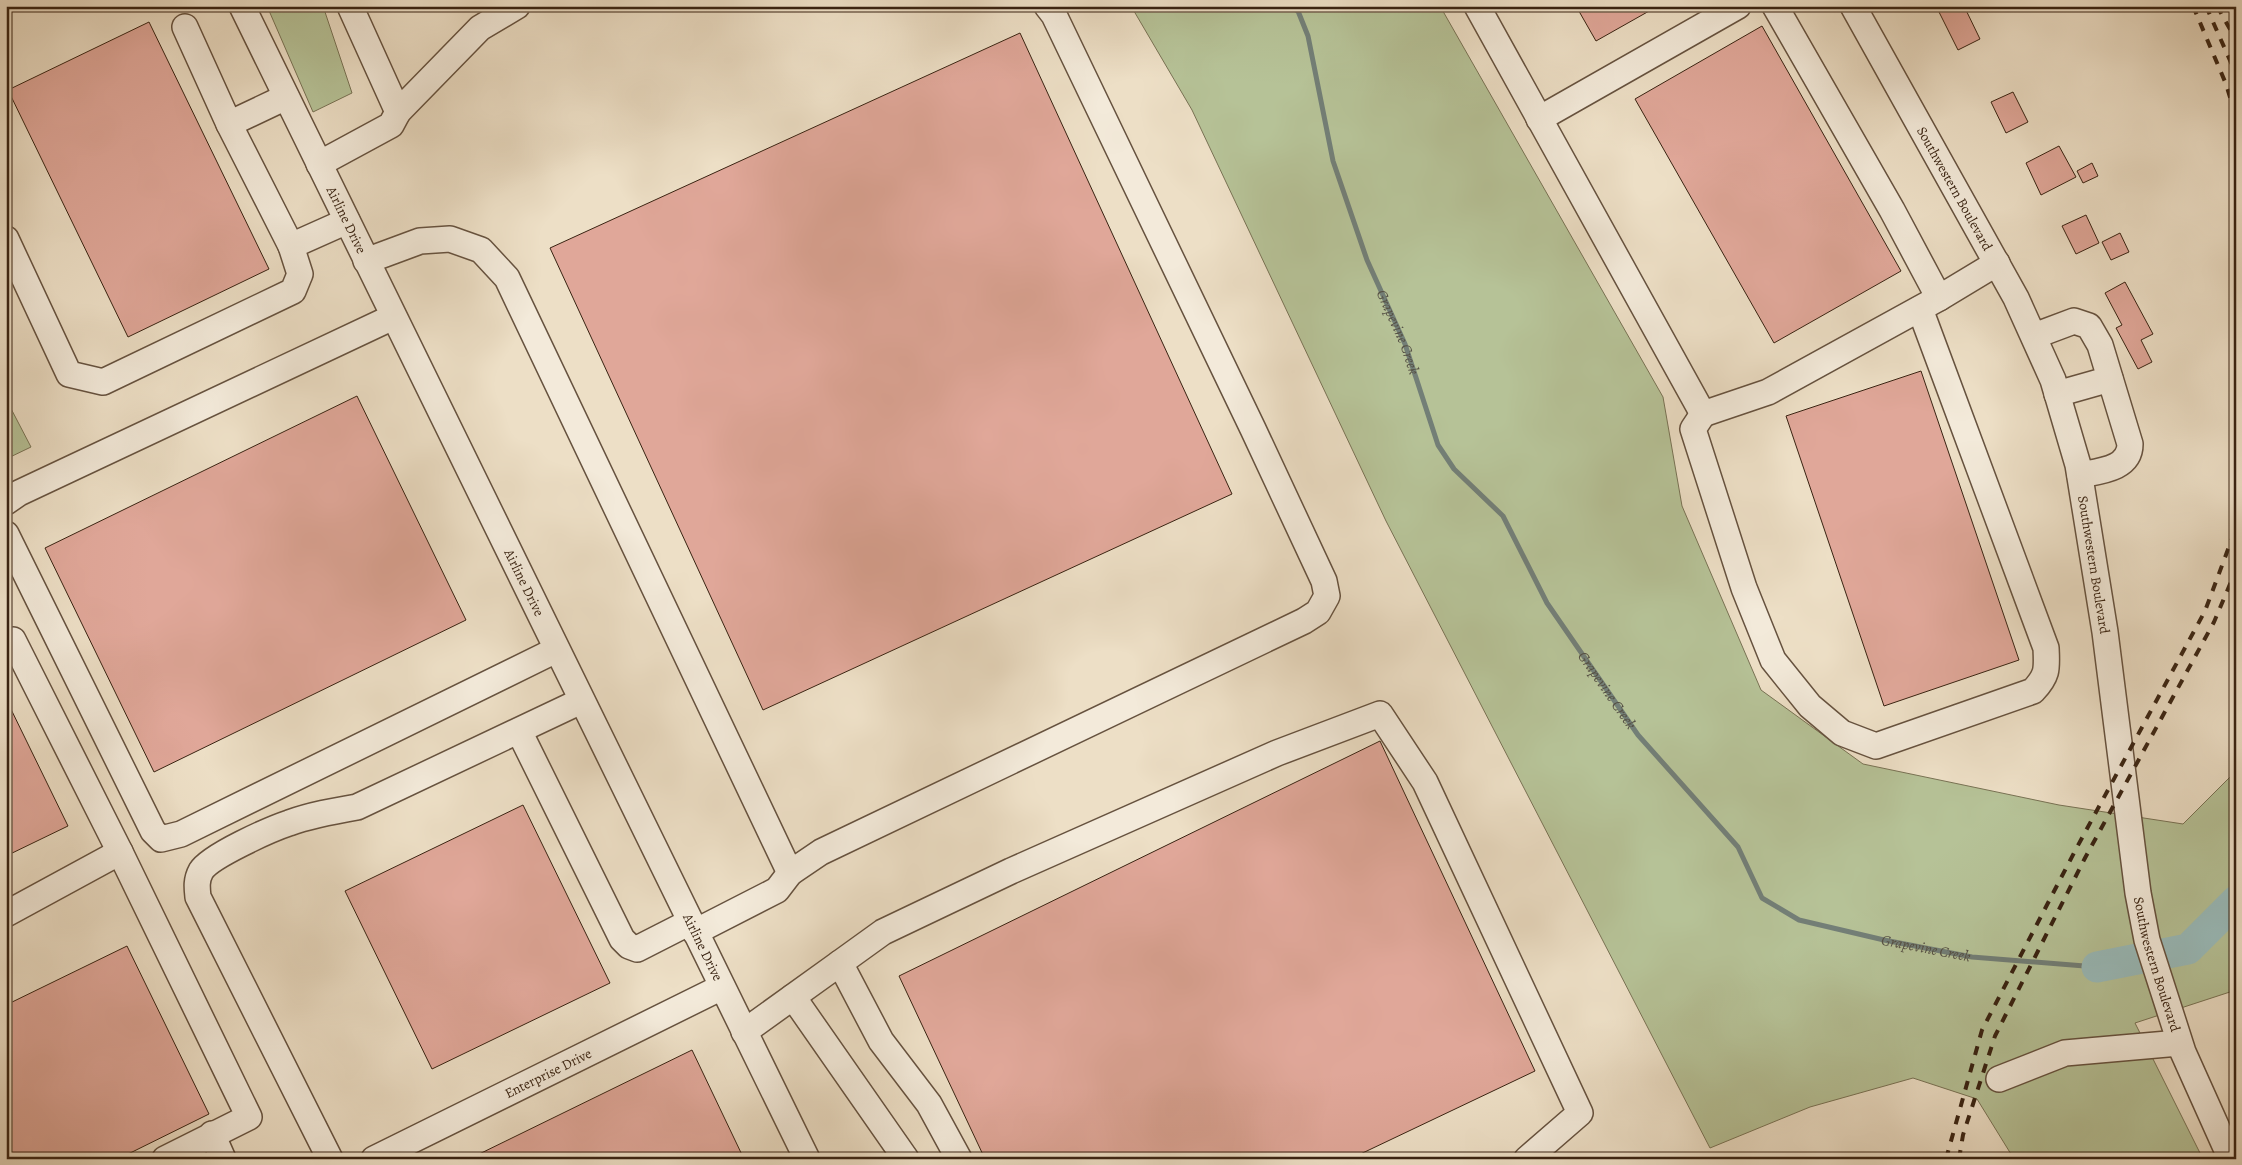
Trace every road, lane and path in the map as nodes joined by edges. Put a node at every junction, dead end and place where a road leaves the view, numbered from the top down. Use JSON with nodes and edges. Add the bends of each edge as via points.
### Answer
{"nodes":[{"id":1,"x":242,"y":6,"type":"edge"},
{"id":2,"x":350,"y":6,"type":"edge"},
{"id":3,"x":517,"y":6,"type":"edge"},
{"id":4,"x":1047,"y":6,"type":"edge"},
{"id":5,"x":1477,"y":6,"type":"edge"},
{"id":6,"x":1738,"y":6,"type":"edge"},
{"id":7,"x":1775,"y":6,"type":"edge"},
{"id":8,"x":1853,"y":6,"type":"edge"},
{"id":9,"x":185,"y":27,"type":"dead end"},
{"id":10,"x":286,"y":97,"type":"junction"},
{"id":11,"x":398,"y":112,"type":"junction"},
{"id":12,"x":1539,"y":119,"type":"junction"},
{"id":13,"x":228,"y":124,"type":"junction"},
{"id":14,"x":319,"y":164,"type":"junction"},
{"id":15,"x":347,"y":220,"type":"junction"},
{"id":16,"x":6,"y":238,"type":"edge"},
{"id":17,"x":291,"y":246,"type":"junction"},
{"id":18,"x":366,"y":261,"type":"junction"},
{"id":19,"x":1997,"y":263,"type":"junction"},
{"id":20,"x":1930,"y":303,"type":"junction"},
{"id":21,"x":393,"y":316,"type":"junction"},
{"id":22,"x":2034,"y":336,"type":"junction"},
{"id":23,"x":2110,"y":379,"type":"junction"},
{"id":24,"x":2057,"y":394,"type":"junction"},
{"id":25,"x":1703,"y":414,"type":"junction"},
{"id":26,"x":2080,"y":475,"type":"junction"},
{"id":27,"x":6,"y":502,"type":"edge"},
{"id":28,"x":6,"y":534,"type":"edge"},
{"id":29,"x":6,"y":643,"type":"edge"},
{"id":30,"x":556,"y":650,"type":"junction"},
{"id":31,"x":581,"y":701,"type":"junction"},
{"id":32,"x":519,"y":731,"type":"junction"},
{"id":33,"x":120,"y":852,"type":"junction"},
{"id":34,"x":790,"y":873,"type":"junction"},
{"id":35,"x":6,"y":914,"type":"edge"},
{"id":36,"x":693,"y":927,"type":"junction"},
{"id":37,"x":840,"y":963,"type":"junction"},
{"id":38,"x":722,"y":987,"type":"junction"},
{"id":39,"x":793,"y":997,"type":"junction"},
{"id":40,"x":744,"y":1032,"type":"junction"},
{"id":41,"x":2179,"y":1042,"type":"junction"},
{"id":42,"x":1999,"y":1079,"type":"dead end"},
{"id":43,"x":212,"y":1134,"type":"junction"},
{"id":44,"x":165,"y":1159,"type":"edge"},
{"id":45,"x":223,"y":1159,"type":"edge"},
{"id":46,"x":330,"y":1159,"type":"edge"},
{"id":47,"x":374,"y":1159,"type":"edge"},
{"id":48,"x":807,"y":1159,"type":"edge"},
{"id":49,"x":906,"y":1159,"type":"edge"},
{"id":50,"x":959,"y":1159,"type":"edge"},
{"id":51,"x":1527,"y":1159,"type":"edge"},
{"id":52,"x":2231,"y":1159,"type":"edge"}],
"edges":[{"from":1,"to":10,"type":"street","name":"Airline Drive"},
{"from":2,"to":11,"type":"street"},
{"from":3,"to":11,"type":"street","via":[[480,28]]},
{"from":4,"to":34,"type":"street","via":[[1253,429],[1324,581],[1327,596],[1318,612],[1304,621],[821,852]]},
{"from":5,"to":12,"type":"street"},
{"from":6,"to":12,"type":"street"},
{"from":7,"to":20,"type":"street","via":[[1892,210]]},
{"from":8,"to":19,"type":"street","name":"Southwestern Boulevard"},
{"from":9,"to":13,"type":"street"},
{"from":10,"to":13,"type":"street"},
{"from":10,"to":14,"type":"street","name":"Airline Drive"},
{"from":11,"to":14,"type":"street","via":[[391,124]]},
{"from":12,"to":25,"type":"street"},
{"from":13,"to":17,"type":"street"},
{"from":14,"to":15,"type":"street","name":"Airline Drive"},
{"from":15,"to":17,"type":"street"},
{"from":15,"to":18,"type":"street","name":"Airline Drive"},
{"from":16,"to":17,"type":"street","via":[[69,374],[104,382],[293,291],[300,274]]},
{"from":18,"to":21,"type":"street","name":"Airline Drive"},
{"from":18,"to":34,"type":"street","via":[[420,241],[450,239],[481,250],[507,278]]},
{"from":19,"to":20,"type":"street"},
{"from":19,"to":22,"type":"street","name":"Southwestern Boulevard"},
{"from":20,"to":25,"type":"street","via":[[1768,392]]},
{"from":20,"to":25,"type":"street","via":[[2046,648],[2046,674],[2033,691],[1876,746],[1842,733],[1810,706],[1773,660],[1744,588],[1693,429]]},
{"from":21,"to":27,"type":"street"},
{"from":21,"to":30,"type":"street","name":"Airline Drive"},
{"from":22,"to":23,"type":"street","via":[[2074,321],[2089,326],[2100,345]]},
{"from":22,"to":24,"type":"street","name":"Southwestern Boulevard"},
{"from":23,"to":24,"type":"street"},
{"from":23,"to":26,"type":"street","via":[[2130,452],[2118,466]]},
{"from":24,"to":26,"type":"street","name":"Southwestern Boulevard"},
{"from":26,"to":41,"type":"street","name":"Southwestern Boulevard","via":[[2105,632],[2138,893],[2147,940]]},
{"from":28,"to":30,"type":"street","via":[[153,831],[162,839],[180,834]]},
{"from":29,"to":33,"type":"street","via":[[13,640]]},
{"from":30,"to":31,"type":"street","name":"Airline Drive"},
{"from":31,"to":32,"type":"street"},
{"from":31,"to":36,"type":"street","name":"Airline Drive"},
{"from":32,"to":36,"type":"street","via":[[622,939],[637,949]]},
{"from":32,"to":46,"type":"street","via":[[357,807],[327,812],[279,827],[222,854],[202,869],[197,880],[198,897]]},
{"from":33,"to":35,"type":"street"},
{"from":33,"to":43,"type":"street","via":[[249,1118]]},
{"from":34,"to":36,"type":"street","via":[[776,890]]},
{"from":36,"to":38,"type":"street","name":"Airline Drive"},
{"from":37,"to":39,"type":"street"},
{"from":37,"to":50,"type":"street","via":[[881,1041],[929,1104]]},
{"from":37,"to":51,"type":"street","via":[[883,932],[1011,871],[1277,753],[1380,714],[1425,782],[1580,1113]]},
{"from":38,"to":40,"type":"street","name":"Airline Drive"},
{"from":38,"to":47,"type":"street","name":"Enterprise Drive"},
{"from":39,"to":40,"type":"street"},
{"from":39,"to":49,"type":"street"},
{"from":40,"to":48,"type":"street","name":"Airline Drive"},
{"from":41,"to":42,"type":"street","via":[[2065,1054]]},
{"from":41,"to":52,"type":"street","name":"Southwestern Boulevard"},
{"from":43,"to":44,"type":"street"},
{"from":43,"to":45,"type":"street"}]}
